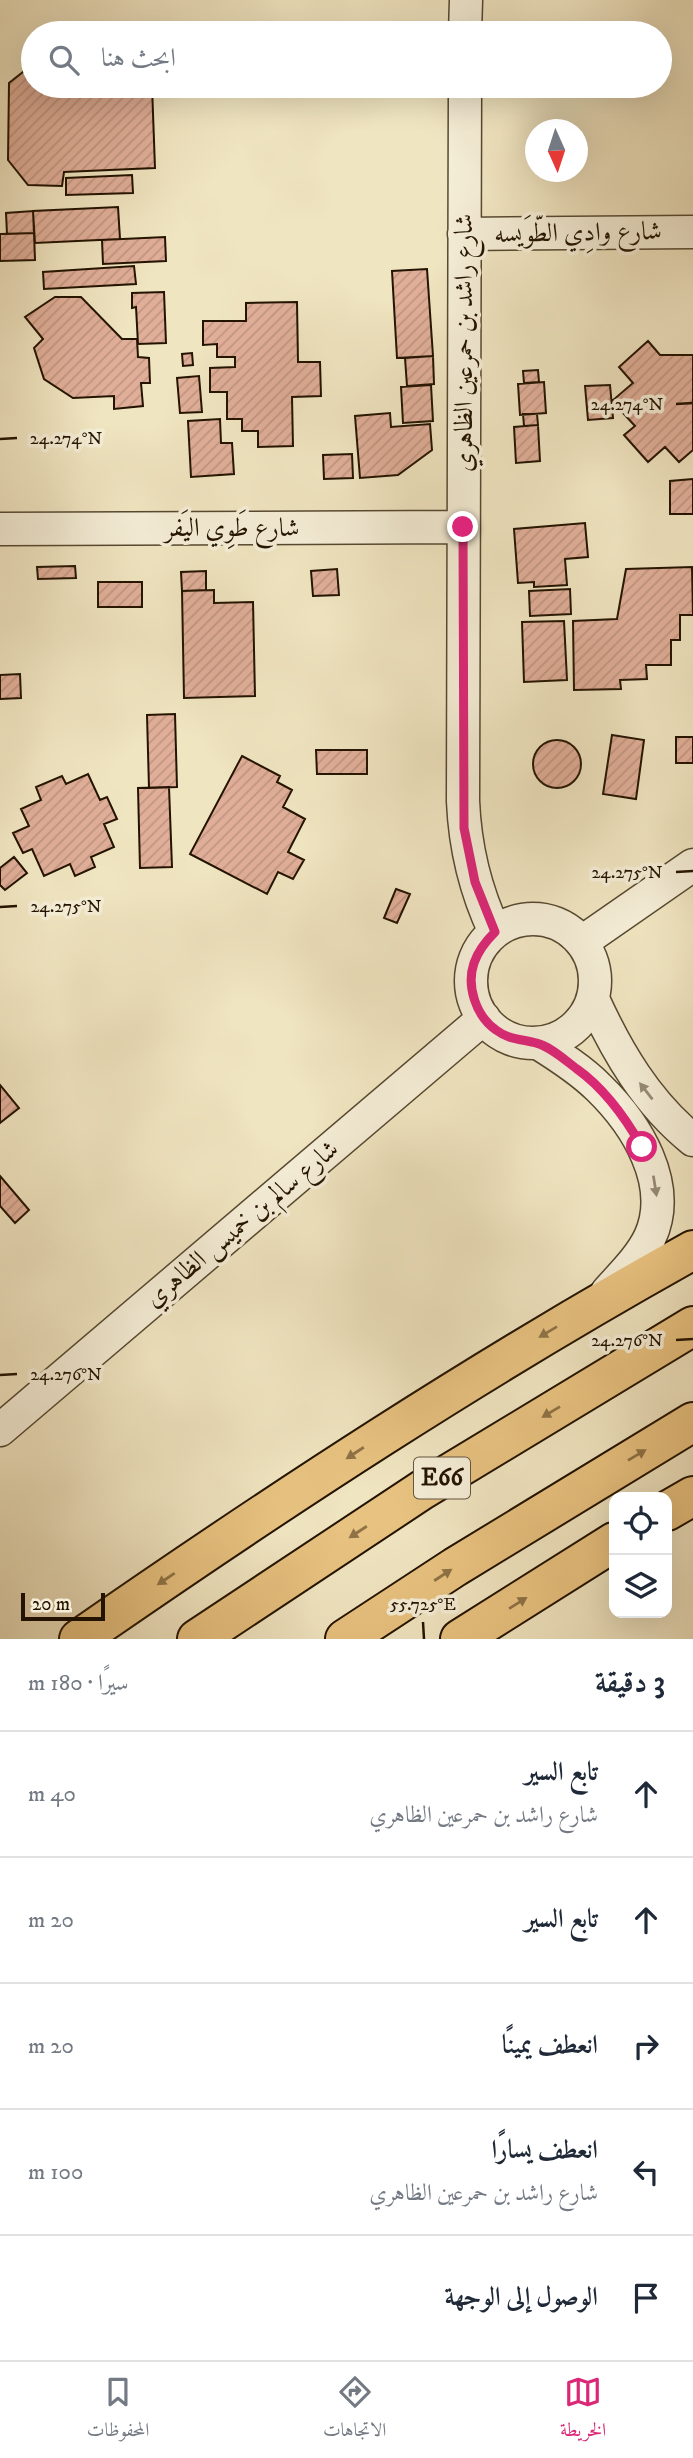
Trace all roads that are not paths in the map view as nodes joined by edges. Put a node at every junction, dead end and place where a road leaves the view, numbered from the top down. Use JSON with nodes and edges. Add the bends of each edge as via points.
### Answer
{"nodes":[{"id":1,"x":466,"y":0,"type":"edge"},
{"id":2,"x":465,"y":21,"type":"edge"},
{"id":3,"x":465,"y":98,"type":"edge"},
{"id":4,"x":693,"y":232,"type":"edge"},
{"id":5,"x":464,"y":234,"type":"junction"},
{"id":6,"x":463,"y":527,"type":"junction"},
{"id":7,"x":0,"y":529,"type":"edge"},
{"id":8,"x":693,"y":865,"type":"edge"},
{"id":9,"x":495,"y":932,"type":"junction"},
{"id":10,"x":582,"y":942,"type":"junction"},
{"id":11,"x":593,"y":999,"type":"junction"},
{"id":12,"x":484,"y":1018,"type":"junction"},
{"id":13,"x":538,"y":1043,"type":"junction"},
{"id":14,"x":693,"y":1140,"type":"edge"},
{"id":15,"x":693,"y":1250,"type":"edge"},
{"id":16,"x":594,"y":1306,"type":"junction"},
{"id":17,"x":693,"y":1326,"type":"edge"},
{"id":18,"x":693,"y":1422,"type":"edge"},
{"id":19,"x":0,"y":1430,"type":"edge"},
{"id":20,"x":693,"y":1496,"type":"edge"},
{"id":21,"x":672,"y":1508,"type":"edge"},
{"id":22,"x":609,"y":1545,"type":"edge"},
{"id":23,"x":79,"y":1639,"type":"edge"},
{"id":24,"x":197,"y":1639,"type":"edge"},
{"id":25,"x":345,"y":1639,"type":"edge"},
{"id":26,"x":460,"y":1639,"type":"edge"}],
"edges":[{"from":1,"to":2,"type":"street"},
{"from":3,"to":5,"type":"street","name":"شارع راشد بن حمرعين الظاهري"},
{"from":4,"to":5,"type":"street","name":"شارع وادِي الطّوَيسه"},
{"from":5,"to":6,"type":"street","name":"شارع راشد بن حمرعين الظاهري"},
{"from":6,"to":7,"type":"street","name":"شارع طَوِي اليَفر"},
{"from":6,"to":9,"type":"street","name":"شارع راشد بن حمرعين الظاهري","via":[[464,828],[475,882]]},
{"from":8,"to":10,"type":"street"},
{"from":9,"to":10,"type":"street","via":[[524,919],[540,919],[570,930]]},
{"from":9,"to":12,"type":"street","via":[[473,964],[475,1002]]},
{"from":10,"to":11,"type":"street","via":[[595,968]]},
{"from":11,"to":13,"type":"street","via":[[573,1029]]},
{"from":14,"to":11,"type":"street","one_way":true,"via":[[631,1071]]},
{"from":12,"to":13,"type":"street","via":[[508,1037]]},
{"from":12,"to":19,"type":"street","name":"شارع سالم بن خميس الظاهري"},
{"from":13,"to":16,"type":"street","one_way":true,"via":[[580,1071],[615,1105],[642,1147],[656,1185],[656,1218],[644,1249]]},
{"from":15,"to":16,"type":"highway"},
{"from":16,"to":23,"type":"highway","one_way":true,"via":[[282,1500]]},
{"from":17,"to":24,"type":"highway","number":"E66","one_way":true,"via":[[422,1490]]},
{"from":25,"to":18,"type":"highway","one_way":true},
{"from":20,"to":21,"type":"highway"},
{"from":26,"to":22,"type":"highway","one_way":true}]}
